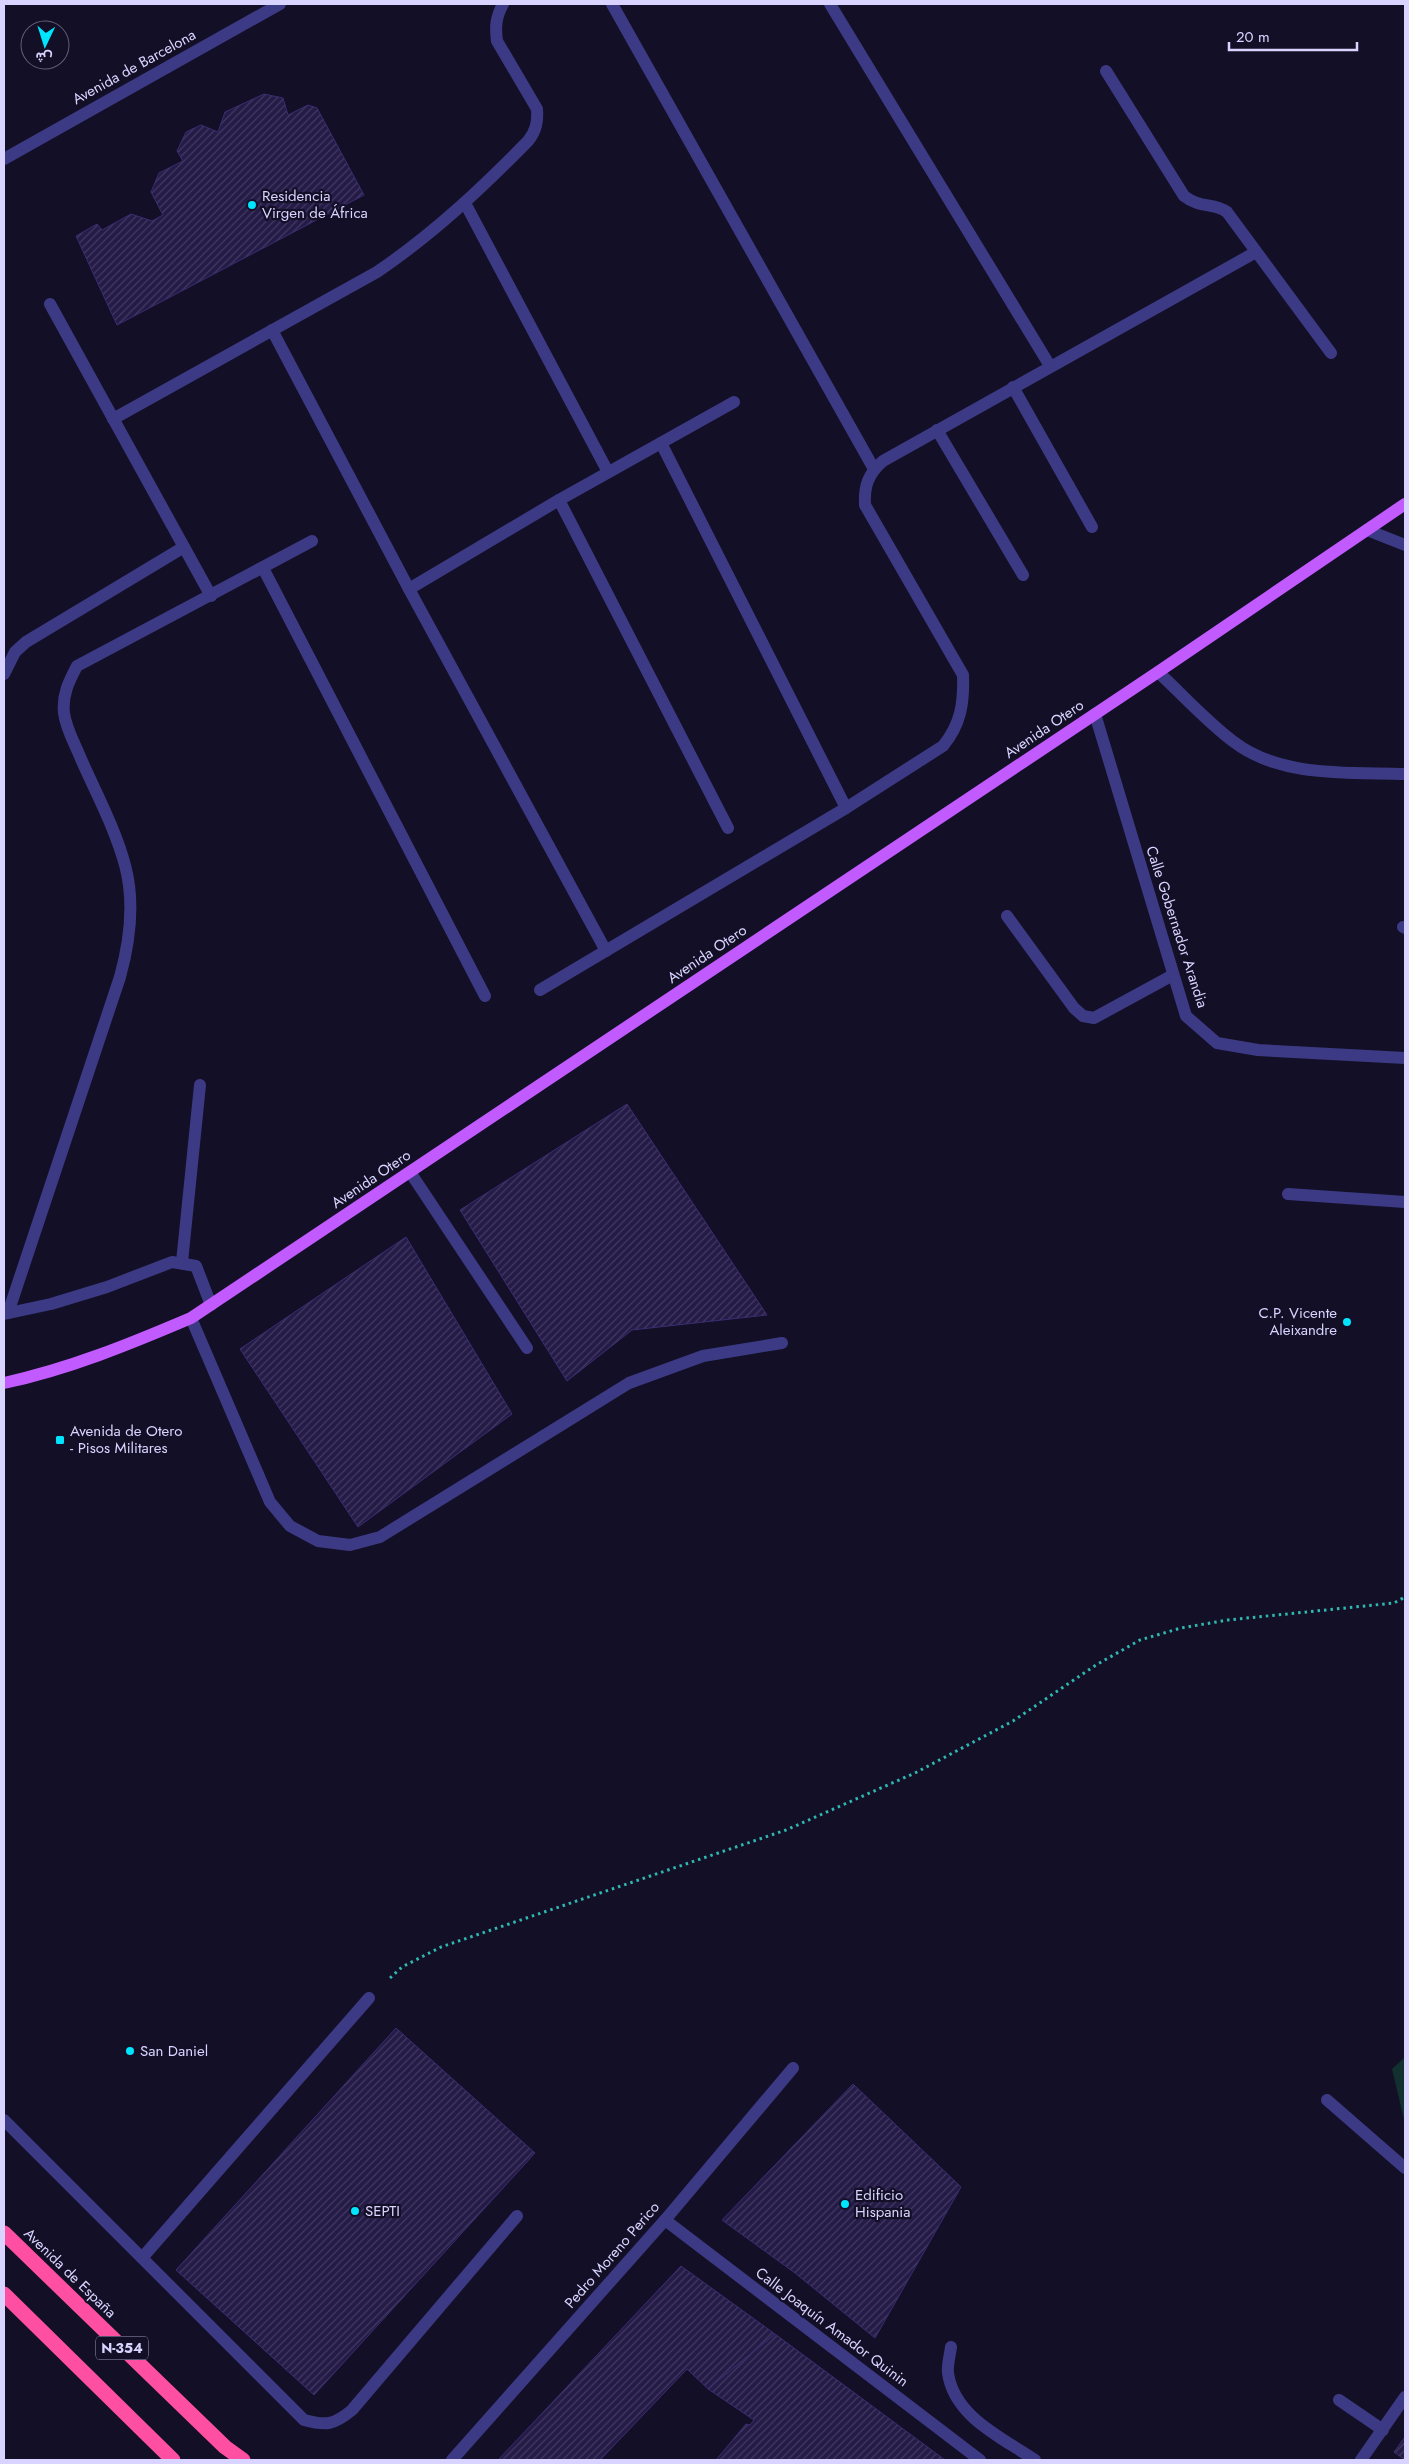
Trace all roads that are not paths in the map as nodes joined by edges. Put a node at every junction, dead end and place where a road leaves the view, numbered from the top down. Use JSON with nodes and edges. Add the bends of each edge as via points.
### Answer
{"nodes":[{"id":1,"x":280,"y":4,"type":"edge"},
{"id":2,"x":503,"y":4,"type":"edge"},
{"id":3,"x":612,"y":4,"type":"edge"},
{"id":4,"x":830,"y":4,"type":"edge"},
{"id":5,"x":1106,"y":71,"type":"dead end"},
{"id":6,"x":4,"y":159,"type":"edge"},
{"id":7,"x":465,"y":203,"type":"junction"},
{"id":8,"x":1256,"y":252,"type":"junction"},
{"id":9,"x":50,"y":304,"type":"dead end"},
{"id":10,"x":272,"y":330,"type":"junction"},
{"id":11,"x":1331,"y":353,"type":"dead end"},
{"id":12,"x":1050,"y":366,"type":"junction"},
{"id":13,"x":1014,"y":387,"type":"junction"},
{"id":14,"x":734,"y":402,"type":"dead end"},
{"id":15,"x":113,"y":419,"type":"junction"},
{"id":16,"x":937,"y":430,"type":"junction"},
{"id":17,"x":661,"y":442,"type":"junction"},
{"id":18,"x":874,"y":469,"type":"junction"},
{"id":19,"x":608,"y":472,"type":"junction"},
{"id":20,"x":559,"y":500,"type":"junction"},
{"id":21,"x":1405,"y":504,"type":"edge"},
{"id":22,"x":1092,"y":527,"type":"dead end"},
{"id":23,"x":1367,"y":530,"type":"junction"},
{"id":24,"x":312,"y":541,"type":"dead end"},
{"id":25,"x":1405,"y":545,"type":"edge"},
{"id":26,"x":184,"y":547,"type":"junction"},
{"id":27,"x":262,"y":568,"type":"junction"},
{"id":28,"x":1023,"y":575,"type":"dead end"},
{"id":29,"x":409,"y":589,"type":"junction"},
{"id":30,"x":211,"y":596,"type":"junction"},
{"id":31,"x":1158,"y":672,"type":"junction"},
{"id":32,"x":4,"y":674,"type":"edge"},
{"id":33,"x":1095,"y":714,"type":"junction"},
{"id":34,"x":1405,"y":774,"type":"edge"},
{"id":35,"x":846,"y":808,"type":"junction"},
{"id":36,"x":728,"y":828,"type":"dead end"},
{"id":37,"x":1007,"y":916,"type":"dead end"},
{"id":38,"x":606,"y":952,"type":"junction"},
{"id":39,"x":1174,"y":976,"type":"junction"},
{"id":40,"x":540,"y":990,"type":"dead end"},
{"id":41,"x":485,"y":996,"type":"dead end"},
{"id":42,"x":1405,"y":1058,"type":"edge"},
{"id":43,"x":200,"y":1085,"type":"dead end"},
{"id":44,"x":410,"y":1172,"type":"junction"},
{"id":45,"x":1288,"y":1194,"type":"dead end"},
{"id":46,"x":1405,"y":1202,"type":"edge"},
{"id":47,"x":182,"y":1262,"type":"junction"},
{"id":48,"x":211,"y":1305,"type":"junction"},
{"id":49,"x":6,"y":1313,"type":"edge"},
{"id":50,"x":191,"y":1318,"type":"junction"},
{"id":51,"x":782,"y":1343,"type":"dead end"},
{"id":52,"x":527,"y":1348,"type":"dead end"},
{"id":53,"x":4,"y":1383,"type":"edge"},
{"id":54,"x":369,"y":1998,"type":"road end"},
{"id":55,"x":793,"y":2068,"type":"dead end"},
{"id":56,"x":1327,"y":2100,"type":"dead end"},
{"id":57,"x":4,"y":2120,"type":"edge"},
{"id":58,"x":1405,"y":2168,"type":"edge"},
{"id":59,"x":517,"y":2216,"type":"dead end"},
{"id":60,"x":665,"y":2220,"type":"junction"},
{"id":61,"x":4,"y":2233,"type":"edge"},
{"id":62,"x":142,"y":2258,"type":"junction"},
{"id":63,"x":4,"y":2294,"type":"edge"},
{"id":64,"x":951,"y":2347,"type":"dead end"},
{"id":65,"x":1405,"y":2398,"type":"edge"},
{"id":66,"x":1339,"y":2400,"type":"dead end"},
{"id":67,"x":1383,"y":2430,"type":"junction"},
{"id":68,"x":173,"y":2460,"type":"edge"},
{"id":69,"x":243,"y":2460,"type":"edge"},
{"id":70,"x":452,"y":2460,"type":"edge"},
{"id":71,"x":980,"y":2460,"type":"edge"},
{"id":72,"x":1035,"y":2460,"type":"edge"},
{"id":73,"x":1361,"y":2460,"type":"edge"}],
"edges":[{"from":1,"to":6,"type":"street","name":"Avenida de Barcelona"},
{"from":2,"to":7,"type":"street","via":[[497,14],[497,41],[533,100],[538,118],[528,141]]},
{"from":3,"to":18,"type":"street"},
{"from":4,"to":12,"type":"street"},
{"from":5,"to":8,"type":"street","via":[[1184,196],[1200,205],[1219,207],[1227,212]]},
{"from":7,"to":10,"type":"street","via":[[377,272]]},
{"from":7,"to":19,"type":"street"},
{"from":8,"to":11,"type":"street"},
{"from":8,"to":12,"type":"street"},
{"from":9,"to":15,"type":"street"},
{"from":10,"to":15,"type":"street"},
{"from":10,"to":29,"type":"street"},
{"from":12,"to":13,"type":"street"},
{"from":13,"to":16,"type":"street"},
{"from":13,"to":22,"type":"street"},
{"from":14,"to":17,"type":"street"},
{"from":15,"to":26,"type":"street"},
{"from":16,"to":18,"type":"street"},
{"from":16,"to":28,"type":"street"},
{"from":17,"to":19,"type":"street"},
{"from":17,"to":35,"type":"street"},
{"from":18,"to":35,"type":"street","via":[[864,490],[865,505],[963,675],[964,698],[960,720],[943,746]]},
{"from":19,"to":20,"type":"street"},
{"from":20,"to":29,"type":"street"},
{"from":20,"to":36,"type":"street"},
{"from":21,"to":23,"type":"main road","name":"Avenida Otero"},
{"from":23,"to":25,"type":"street"},
{"from":23,"to":31,"type":"main road","name":"Avenida Otero"},
{"from":24,"to":27,"type":"street"},
{"from":26,"to":30,"type":"street"},
{"from":26,"to":32,"type":"street","via":[[26,642],[15,652]]},
{"from":27,"to":30,"type":"street"},
{"from":27,"to":41,"type":"street"},
{"from":29,"to":38,"type":"street"},
{"from":30,"to":49,"type":"street","via":[[77,666],[68,682],[64,699],[67,726],[125,866],[131,922],[128,950],[120,977]]},
{"from":31,"to":33,"type":"main road","name":"Avenida Otero"},
{"from":31,"to":34,"type":"street","via":[[1236,743],[1268,760],[1303,769]]},
{"from":33,"to":39,"type":"street","name":"Calle Gobernador Arandia"},
{"from":33,"to":44,"type":"main road","name":"Avenida Otero"},
{"from":35,"to":38,"type":"street"},
{"from":37,"to":39,"type":"street","via":[[1082,1016],[1094,1018]]},
{"from":38,"to":40,"type":"street"},
{"from":39,"to":42,"type":"street","name":"Calle Gobernador Arandia","via":[[1186,1016],[1217,1043],[1258,1050]]},
{"from":43,"to":47,"type":"street"},
{"from":44,"to":48,"type":"main road","name":"Avenida Otero"},
{"from":44,"to":52,"type":"street"},
{"from":45,"to":46,"type":"street"},
{"from":47,"to":48,"type":"street","via":[[196,1266]]},
{"from":47,"to":49,"type":"street","via":[[162,1265],[107,1287],[51,1304]]},
{"from":48,"to":50,"type":"main road","name":"Avenida Otero"},
{"from":50,"to":51,"type":"street","via":[[270,1502],[290,1526],[304,1534],[318,1541],[350,1545],[380,1537],[629,1383],[703,1356]]},
{"from":50,"to":53,"type":"main road","name":"Avenida Otero","via":[[116,1350]]},
{"from":54,"to":62,"type":"street"},
{"from":55,"to":60,"type":"street","name":"Pedro Moreno Perico"},
{"from":56,"to":58,"type":"street"},
{"from":57,"to":62,"type":"street"},
{"from":59,"to":62,"type":"street","via":[[352,2410],[338,2421],[321,2425],[304,2420]]},
{"from":60,"to":70,"type":"street","name":"Pedro Moreno Perico"},
{"from":60,"to":71,"type":"street","name":"Calle Joaquín Amador Quinin"},
{"from":61,"to":69,"type":"highway","name":"Avenida de España","number":"N-354","via":[[225,2447]]},
{"from":63,"to":68,"type":"highway","number":"N-354"},
{"from":64,"to":72,"type":"street","via":[[948,2373],[956,2398],[974,2419]]},
{"from":65,"to":67,"type":"street"},
{"from":66,"to":67,"type":"street"},
{"from":67,"to":73,"type":"street"}]}
